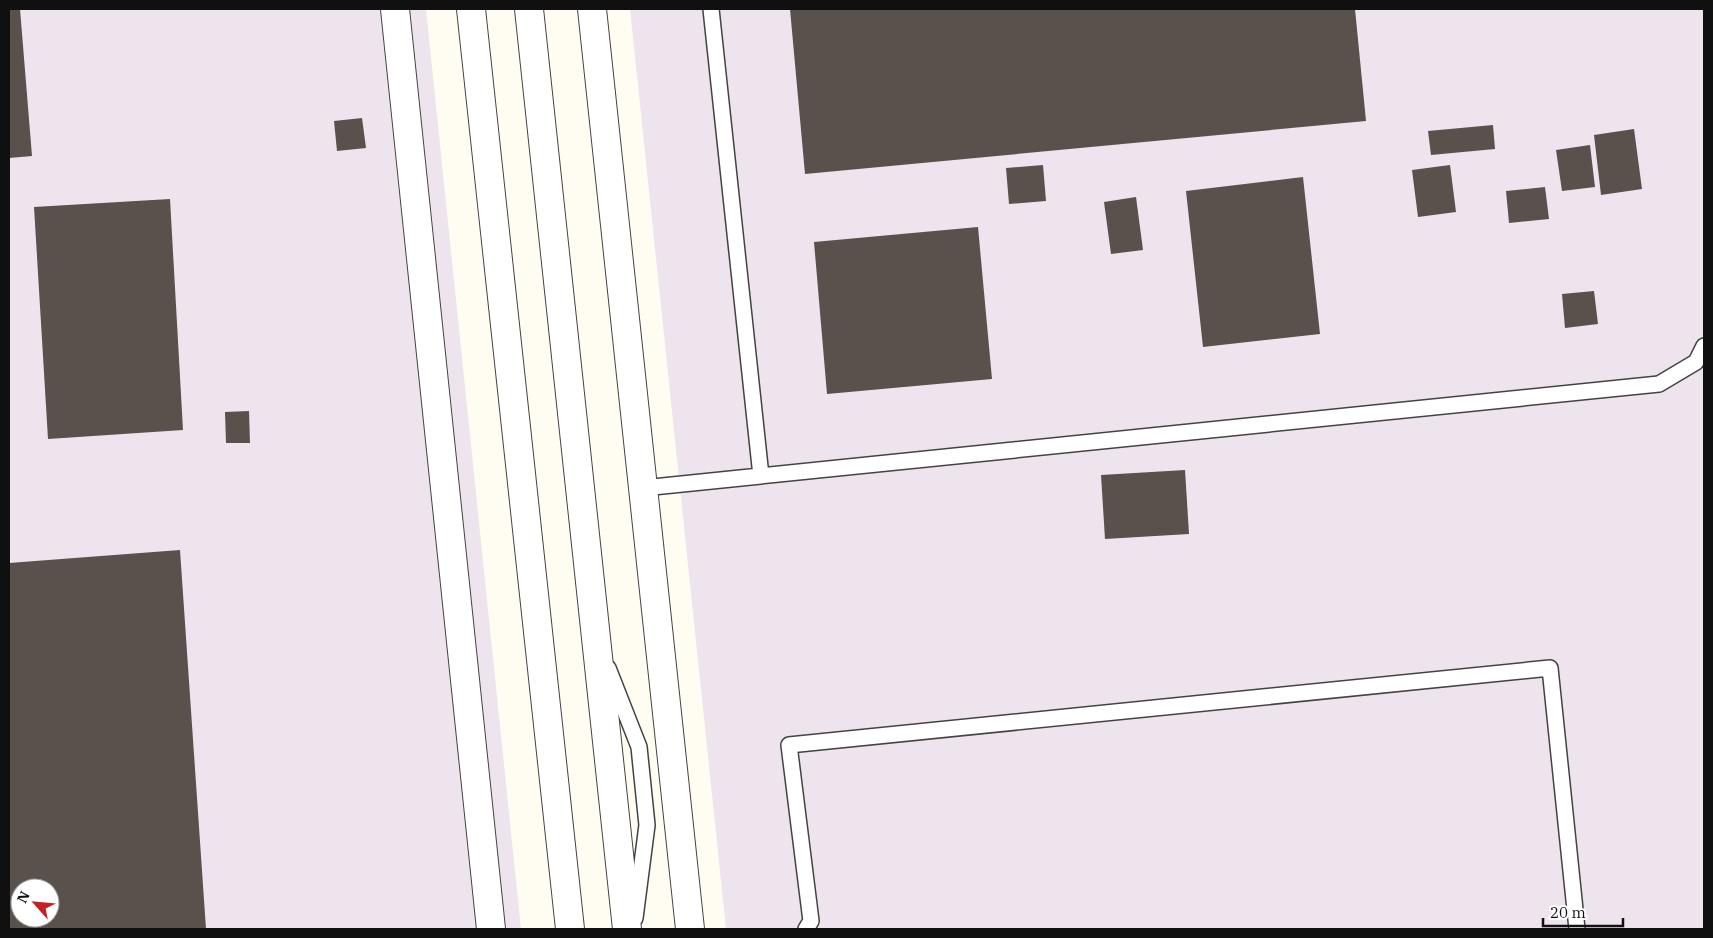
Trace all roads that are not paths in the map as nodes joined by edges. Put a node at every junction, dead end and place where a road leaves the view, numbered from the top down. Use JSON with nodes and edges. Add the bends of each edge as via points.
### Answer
{"nodes":[{"id":1,"x":395,"y":9,"type":"edge"},
{"id":2,"x":471,"y":9,"type":"edge"},
{"id":3,"x":529,"y":9,"type":"edge"},
{"id":4,"x":592,"y":9,"type":"edge"},
{"id":5,"x":711,"y":9,"type":"edge"},
{"id":6,"x":1704,"y":346,"type":"edge"},
{"id":7,"x":762,"y":476,"type":"junction"},
{"id":8,"x":643,"y":488,"type":"junction"},
{"id":9,"x":596,"y":639,"type":"junction"},
{"id":10,"x":490,"y":929,"type":"edge"},
{"id":11,"x":570,"y":929,"type":"edge"},
{"id":12,"x":627,"y":929,"type":"edge"},
{"id":13,"x":634,"y":929,"type":"edge"},
{"id":14,"x":690,"y":929,"type":"edge"},
{"id":15,"x":806,"y":929,"type":"edge"},
{"id":16,"x":1577,"y":929,"type":"edge"}],
"edges":[{"from":1,"to":10,"type":"street"},
{"from":2,"to":11,"type":"street"},
{"from":3,"to":9,"type":"street"},
{"from":4,"to":8,"type":"street"},
{"from":5,"to":7,"type":"lane"},
{"from":6,"to":7,"type":"lane","via":[[1696,362],[1659,384]]},
{"from":7,"to":8,"type":"lane"},
{"from":8,"to":14,"type":"street"},
{"from":9,"to":12,"type":"street"},
{"from":9,"to":13,"type":"lane","via":[[639,747],[647,825]]},
{"from":15,"to":16,"type":"lane","via":[[811,921],[789,745],[1550,668]]}]}
